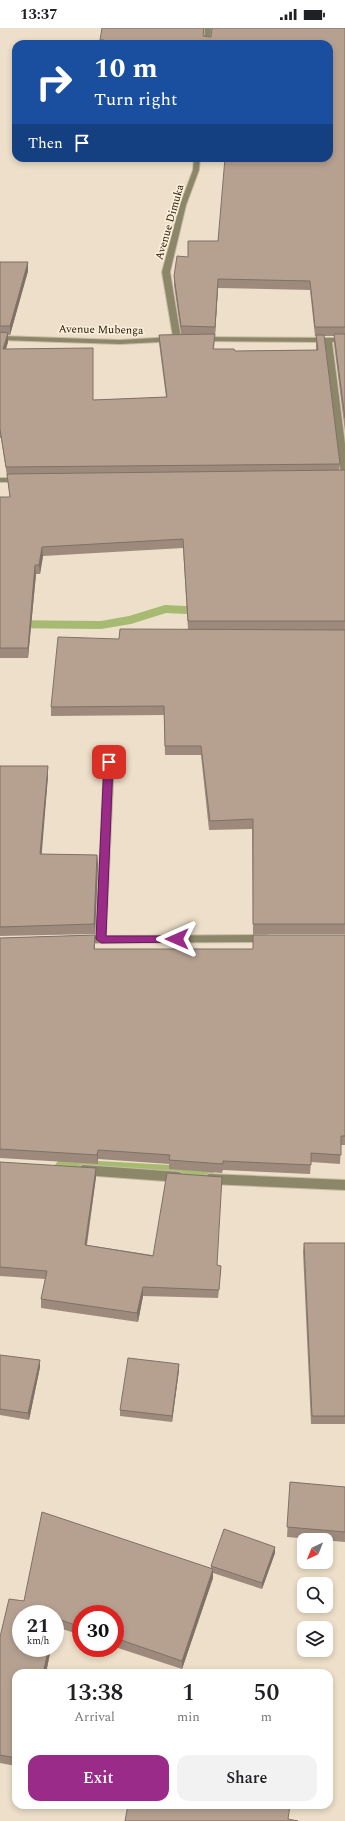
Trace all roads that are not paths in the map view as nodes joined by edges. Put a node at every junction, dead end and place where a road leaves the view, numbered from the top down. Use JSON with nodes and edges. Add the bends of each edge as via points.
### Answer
{"nodes":[{"id":1,"x":208,"y":28,"type":"edge"},
{"id":2,"x":207,"y":40,"type":"edge"},
{"id":3,"x":197,"y":162,"type":"edge"},
{"id":4,"x":0,"y":338,"type":"edge"},
{"id":5,"x":185,"y":339,"type":"junction"},
{"id":6,"x":328,"y":340,"type":"junction"},
{"id":7,"x":345,"y":340,"type":"edge"},
{"id":8,"x":342,"y":476,"type":"edge"},
{"id":9,"x":0,"y":480,"type":"edge"},
{"id":10,"x":31,"y":480,"type":"edge"},
{"id":11,"x":109,"y":762,"type":"dead end"},
{"id":12,"x":101,"y":939,"type":"junction"},
{"id":13,"x":274,"y":939,"type":"edge"},
{"id":14,"x":70,"y":940,"type":"edge"},
{"id":15,"x":72,"y":1169,"type":"edge"},
{"id":16,"x":345,"y":1185,"type":"edge"}],
"edges":[{"from":1,"to":2,"type":"street"},
{"from":3,"to":5,"type":"street","name":"Avenue Dimuka","via":[[166,272]]},
{"from":4,"to":5,"type":"street","name":"Avenue Mubenga","via":[[120,342]]},
{"from":5,"to":6,"type":"street","name":"Avenue Mubenga"},
{"from":6,"to":7,"type":"street","name":"Avenue Mubenga"},
{"from":6,"to":8,"type":"street"},
{"from":9,"to":10,"type":"street"},
{"from":11,"to":12,"type":"street"},
{"from":12,"to":13,"type":"street"},
{"from":12,"to":14,"type":"street"},
{"from":15,"to":16,"type":"street"}]}
